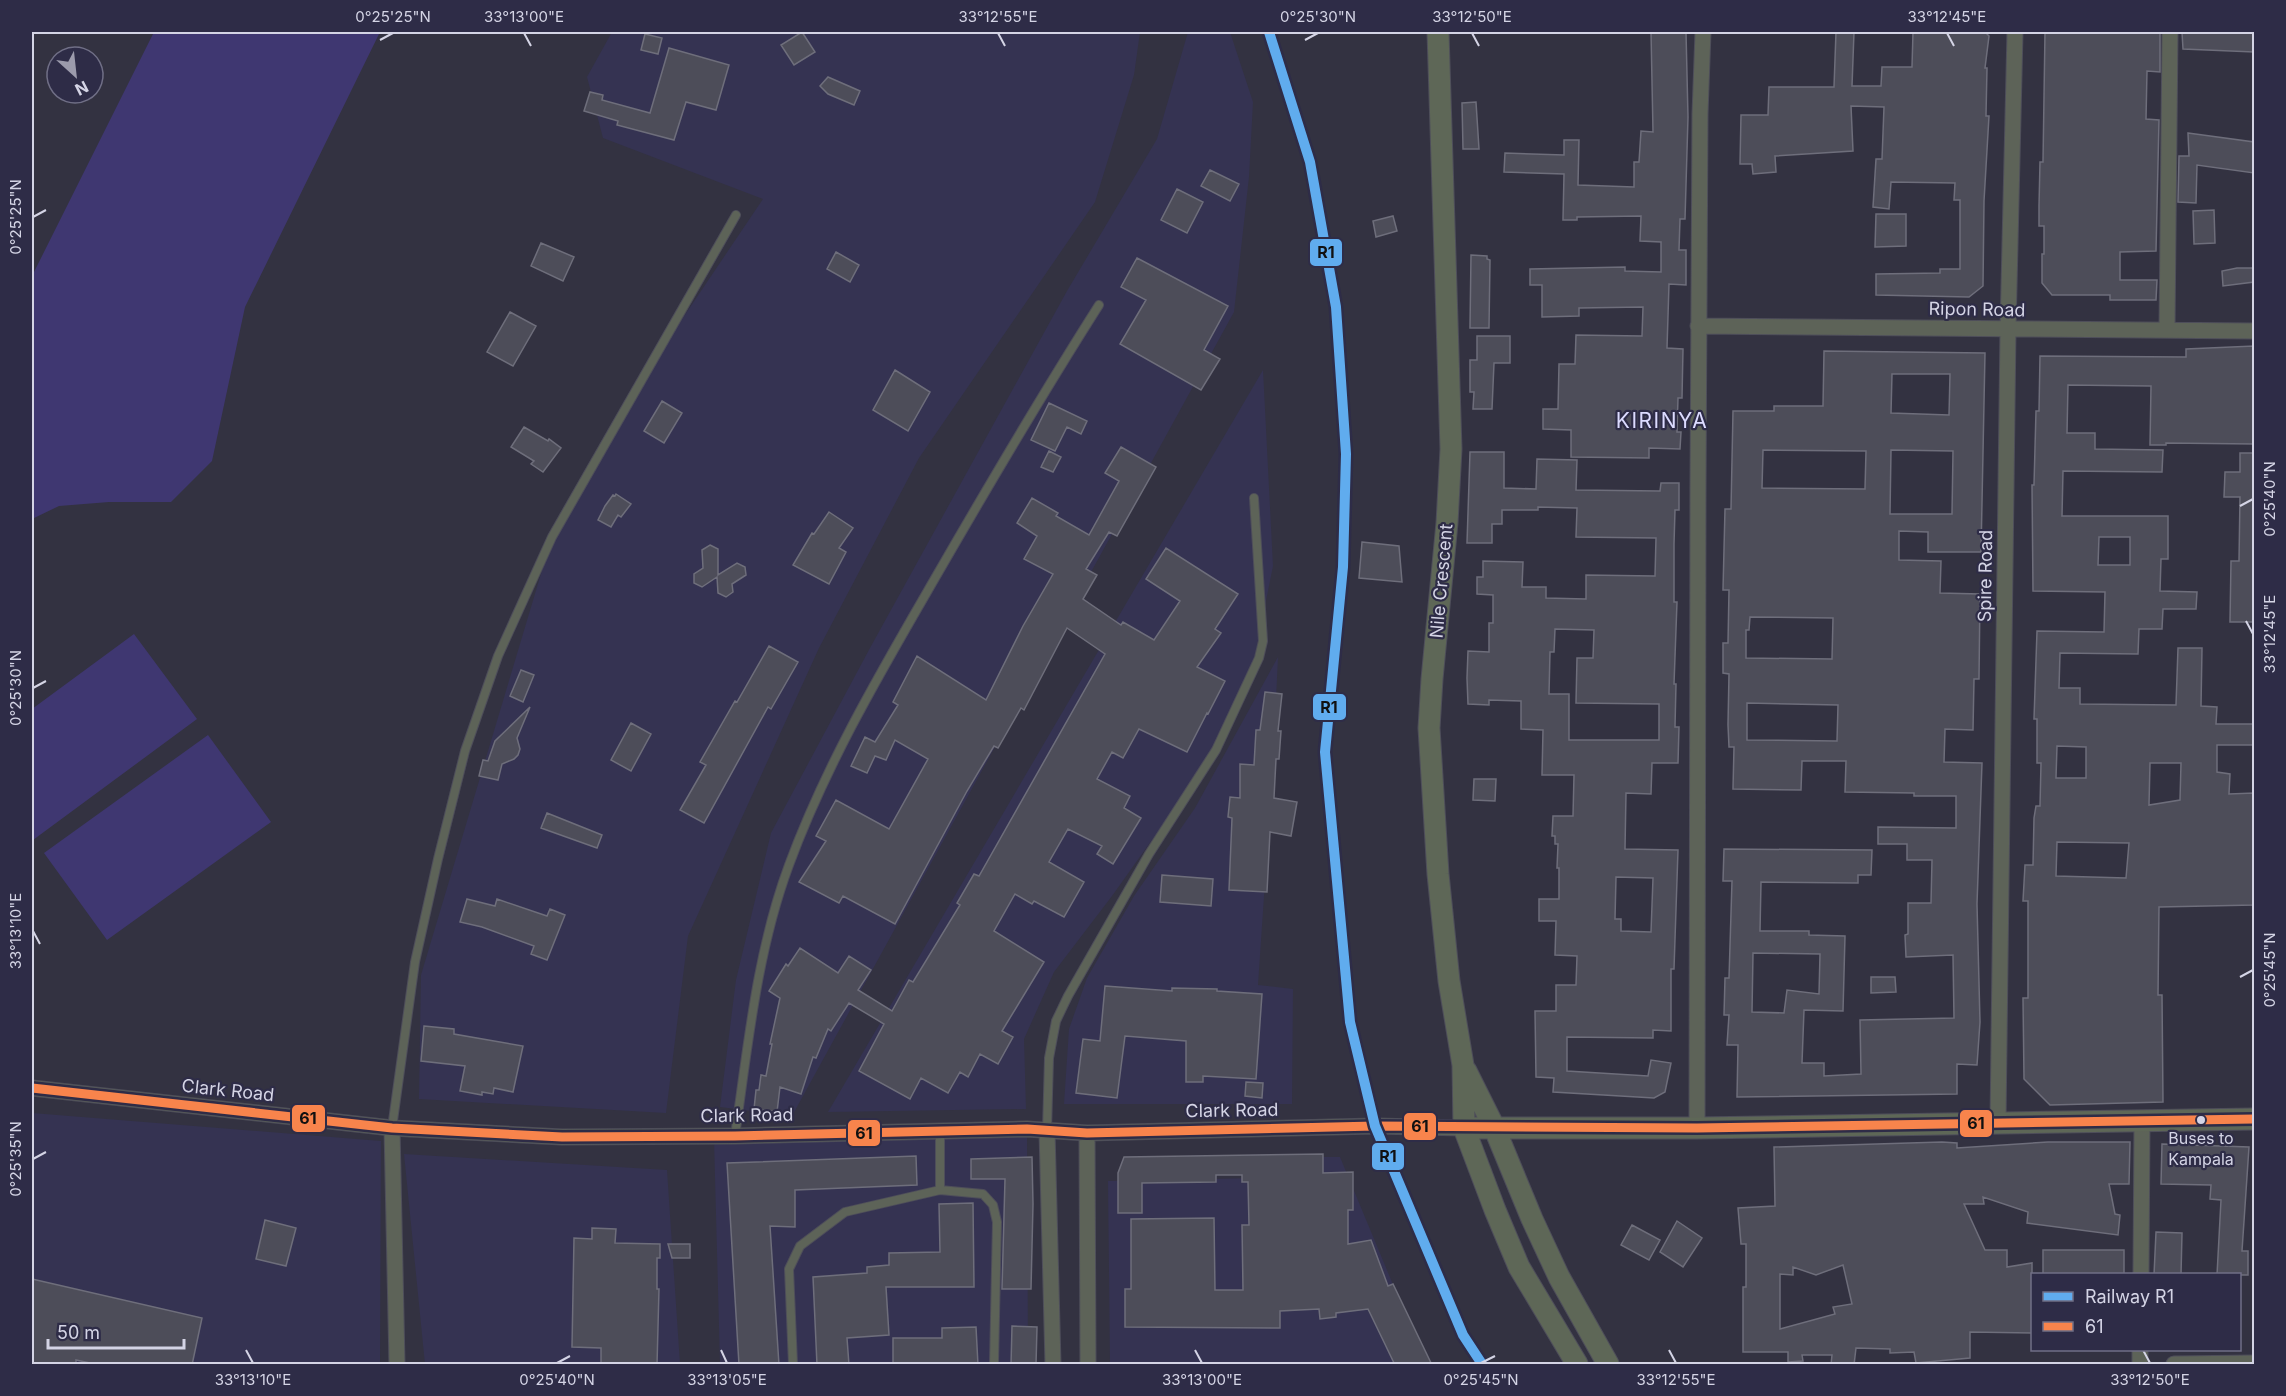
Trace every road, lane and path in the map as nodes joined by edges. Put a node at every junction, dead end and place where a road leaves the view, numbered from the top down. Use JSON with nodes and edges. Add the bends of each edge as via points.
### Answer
{"nodes":[{"id":1,"x":1438,"y":32,"type":"edge"},
{"id":2,"x":1703,"y":32,"type":"edge"},
{"id":3,"x":2015,"y":32,"type":"edge"},
{"id":4,"x":2170,"y":32,"type":"edge"},
{"id":5,"x":736,"y":215,"type":"dead end"},
{"id":6,"x":1099,"y":305,"type":"dead end"},
{"id":7,"x":1698,"y":326,"type":"junction"},
{"id":8,"x":2008,"y":329,"type":"junction"},
{"id":9,"x":2167,"y":330,"type":"junction"},
{"id":10,"x":2254,"y":331,"type":"edge"},
{"id":11,"x":1254,"y":498,"type":"dead end"},
{"id":12,"x":1463,"y":1065,"type":"junction"},
{"id":13,"x":32,"y":1088,"type":"edge"},
{"id":14,"x":2254,"y":1119,"type":"edge"},
{"id":15,"x":1998,"y":1122,"type":"junction"},
{"id":16,"x":2142,"y":1122,"type":"junction"},
{"id":17,"x":1494,"y":1127,"type":"junction"},
{"id":18,"x":392,"y":1128,"type":"junction"},
{"id":19,"x":1464,"y":1128,"type":"junction"},
{"id":20,"x":1697,"y":1128,"type":"junction"},
{"id":21,"x":940,"y":1131,"type":"junction"},
{"id":22,"x":1047,"y":1131,"type":"junction"},
{"id":23,"x":1087,"y":1133,"type":"junction"},
{"id":24,"x":735,"y":1136,"type":"junction"},
{"id":25,"x":940,"y":1190,"type":"junction"},
{"id":26,"x":2141,"y":1273,"type":"edge"},
{"id":27,"x":2254,"y":1363,"type":"edge"},
{"id":28,"x":397,"y":1365,"type":"edge"},
{"id":29,"x":793,"y":1365,"type":"edge"},
{"id":30,"x":994,"y":1365,"type":"edge"},
{"id":31,"x":1053,"y":1365,"type":"edge"},
{"id":32,"x":1088,"y":1365,"type":"edge"},
{"id":33,"x":1576,"y":1365,"type":"edge"},
{"id":34,"x":1608,"y":1365,"type":"edge"},
{"id":35,"x":2174,"y":1365,"type":"edge"}],
"edges":[{"from":1,"to":12,"type":"street","name":"Nile Crescent","via":[[1451,449],[1430,728],[1438,874]]},
{"from":2,"to":7,"type":"street"},
{"from":3,"to":8,"type":"street","name":"Spire Road"},
{"from":4,"to":9,"type":"street"},
{"from":5,"to":18,"type":"lane","via":[[552,537],[498,656],[465,751],[438,859],[415,962]]},
{"from":6,"to":24,"type":"lane","via":[[882,669],[829,772],[788,866],[768,935],[753,1006]]},
{"from":7,"to":8,"type":"street","name":"Ripon Road"},
{"from":7,"to":20,"type":"street"},
{"from":8,"to":9,"type":"street","name":"Ripon Road"},
{"from":8,"to":15,"type":"street","name":"Spire Road"},
{"from":9,"to":10,"type":"street","name":"Ripon Road"},
{"from":11,"to":22,"type":"lane","via":[[1263,641],[1259,658],[1216,750],[1149,854],[1056,1021],[1049,1058]]},
{"from":12,"to":17,"type":"street"},
{"from":12,"to":19,"type":"street","name":"Nile Crescent"},
{"from":13,"to":18,"type":"street","name":"Clark Road"},
{"from":14,"to":16,"type":"street"},
{"from":15,"to":16,"type":"street"},
{"from":15,"to":20,"type":"street"},
{"from":16,"to":26,"type":"street"},
{"from":17,"to":19,"type":"street"},
{"from":17,"to":20,"type":"street"},
{"from":17,"to":34,"type":"street","via":[[1559,1277]]},
{"from":18,"to":24,"type":"street","name":"Clark Road","via":[[562,1137]]},
{"from":18,"to":28,"type":"street"},
{"from":19,"to":23,"type":"street","name":"Clark Road","via":[[1375,1126]]},
{"from":19,"to":33,"type":"street","name":"Nile Crescent","via":[[1519,1267]]},
{"from":21,"to":22,"type":"street","name":"Clark Road"},
{"from":21,"to":24,"type":"street","name":"Clark Road"},
{"from":21,"to":25,"type":"lane"},
{"from":22,"to":23,"type":"street","name":"Clark Road"},
{"from":22,"to":31,"type":"street"},
{"from":23,"to":32,"type":"street"},
{"from":25,"to":29,"type":"lane","via":[[845,1212],[800,1246],[789,1269]]},
{"from":25,"to":30,"type":"lane","via":[[983,1194],[993,1205],[997,1222]]},
{"from":27,"to":35,"type":"street"}]}
